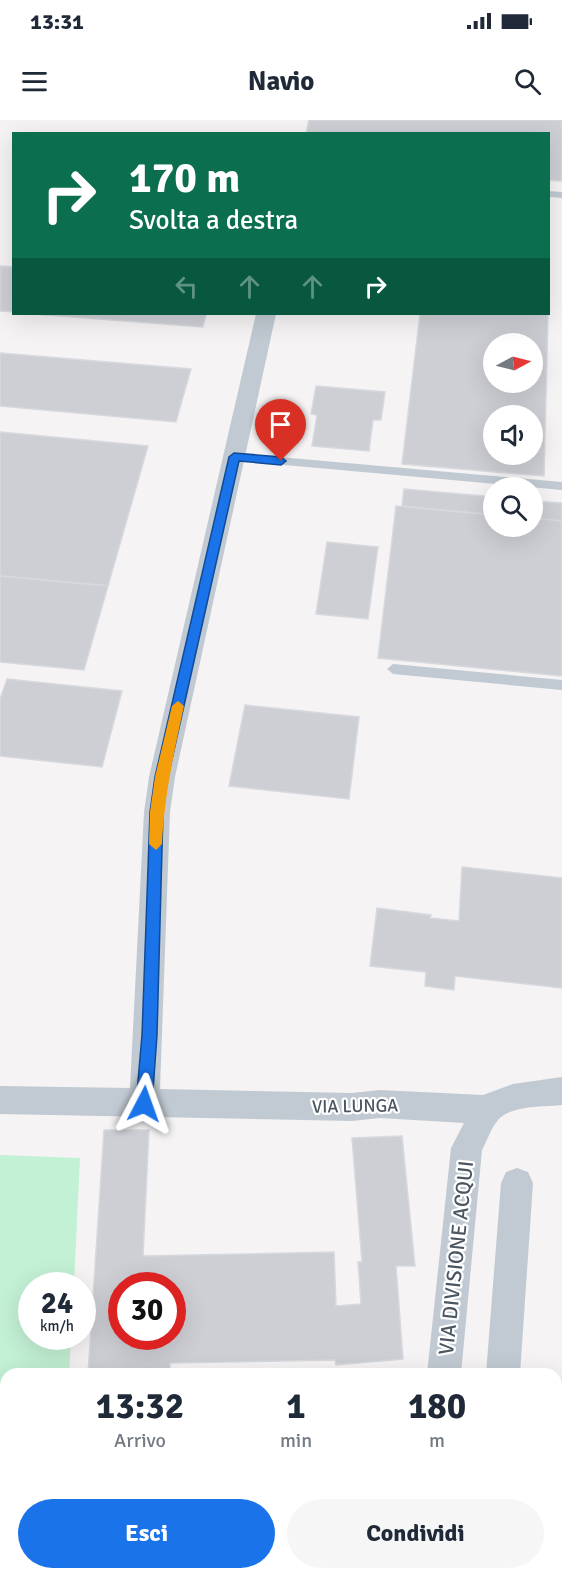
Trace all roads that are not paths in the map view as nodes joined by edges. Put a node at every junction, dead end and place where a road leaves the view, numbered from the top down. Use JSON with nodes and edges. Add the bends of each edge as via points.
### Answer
{"nodes":[{"id":1,"x":266,"y":315,"type":"edge"},
{"id":2,"x":234,"y":457,"type":"junction"},
{"id":3,"x":562,"y":486,"type":"edge"},
{"id":4,"x":393,"y":669,"type":"dead end"},
{"id":5,"x":562,"y":685,"type":"edge"},
{"id":6,"x":562,"y":1091,"type":"edge"},
{"id":7,"x":0,"y":1100,"type":"edge"},
{"id":8,"x":144,"y":1104,"type":"junction"},
{"id":9,"x":487,"y":1110,"type":"junction"},
{"id":10,"x":517,"y":1183,"type":"dead end"},
{"id":11,"x":445,"y":1368,"type":"edge"},
{"id":12,"x":503,"y":1368,"type":"edge"}],
"edges":[{"from":1,"to":2,"type":"street"},
{"from":2,"to":3,"type":"lane"},
{"from":2,"to":8,"type":"street","via":[[156,812]]},
{"from":4,"to":5,"type":"lane"},
{"from":6,"to":9,"type":"street","name":"VIA LUNGA","via":[[517,1096]]},
{"from":7,"to":8,"type":"street","name":"VIA LUNGA"},
{"from":8,"to":9,"type":"street","name":"VIA LUNGA","via":[[380,1104]]},
{"from":9,"to":11,"type":"street","name":"VIA DIVISIONE ACQUI","via":[[467,1148]]},
{"from":10,"to":12,"type":"street"}]}
